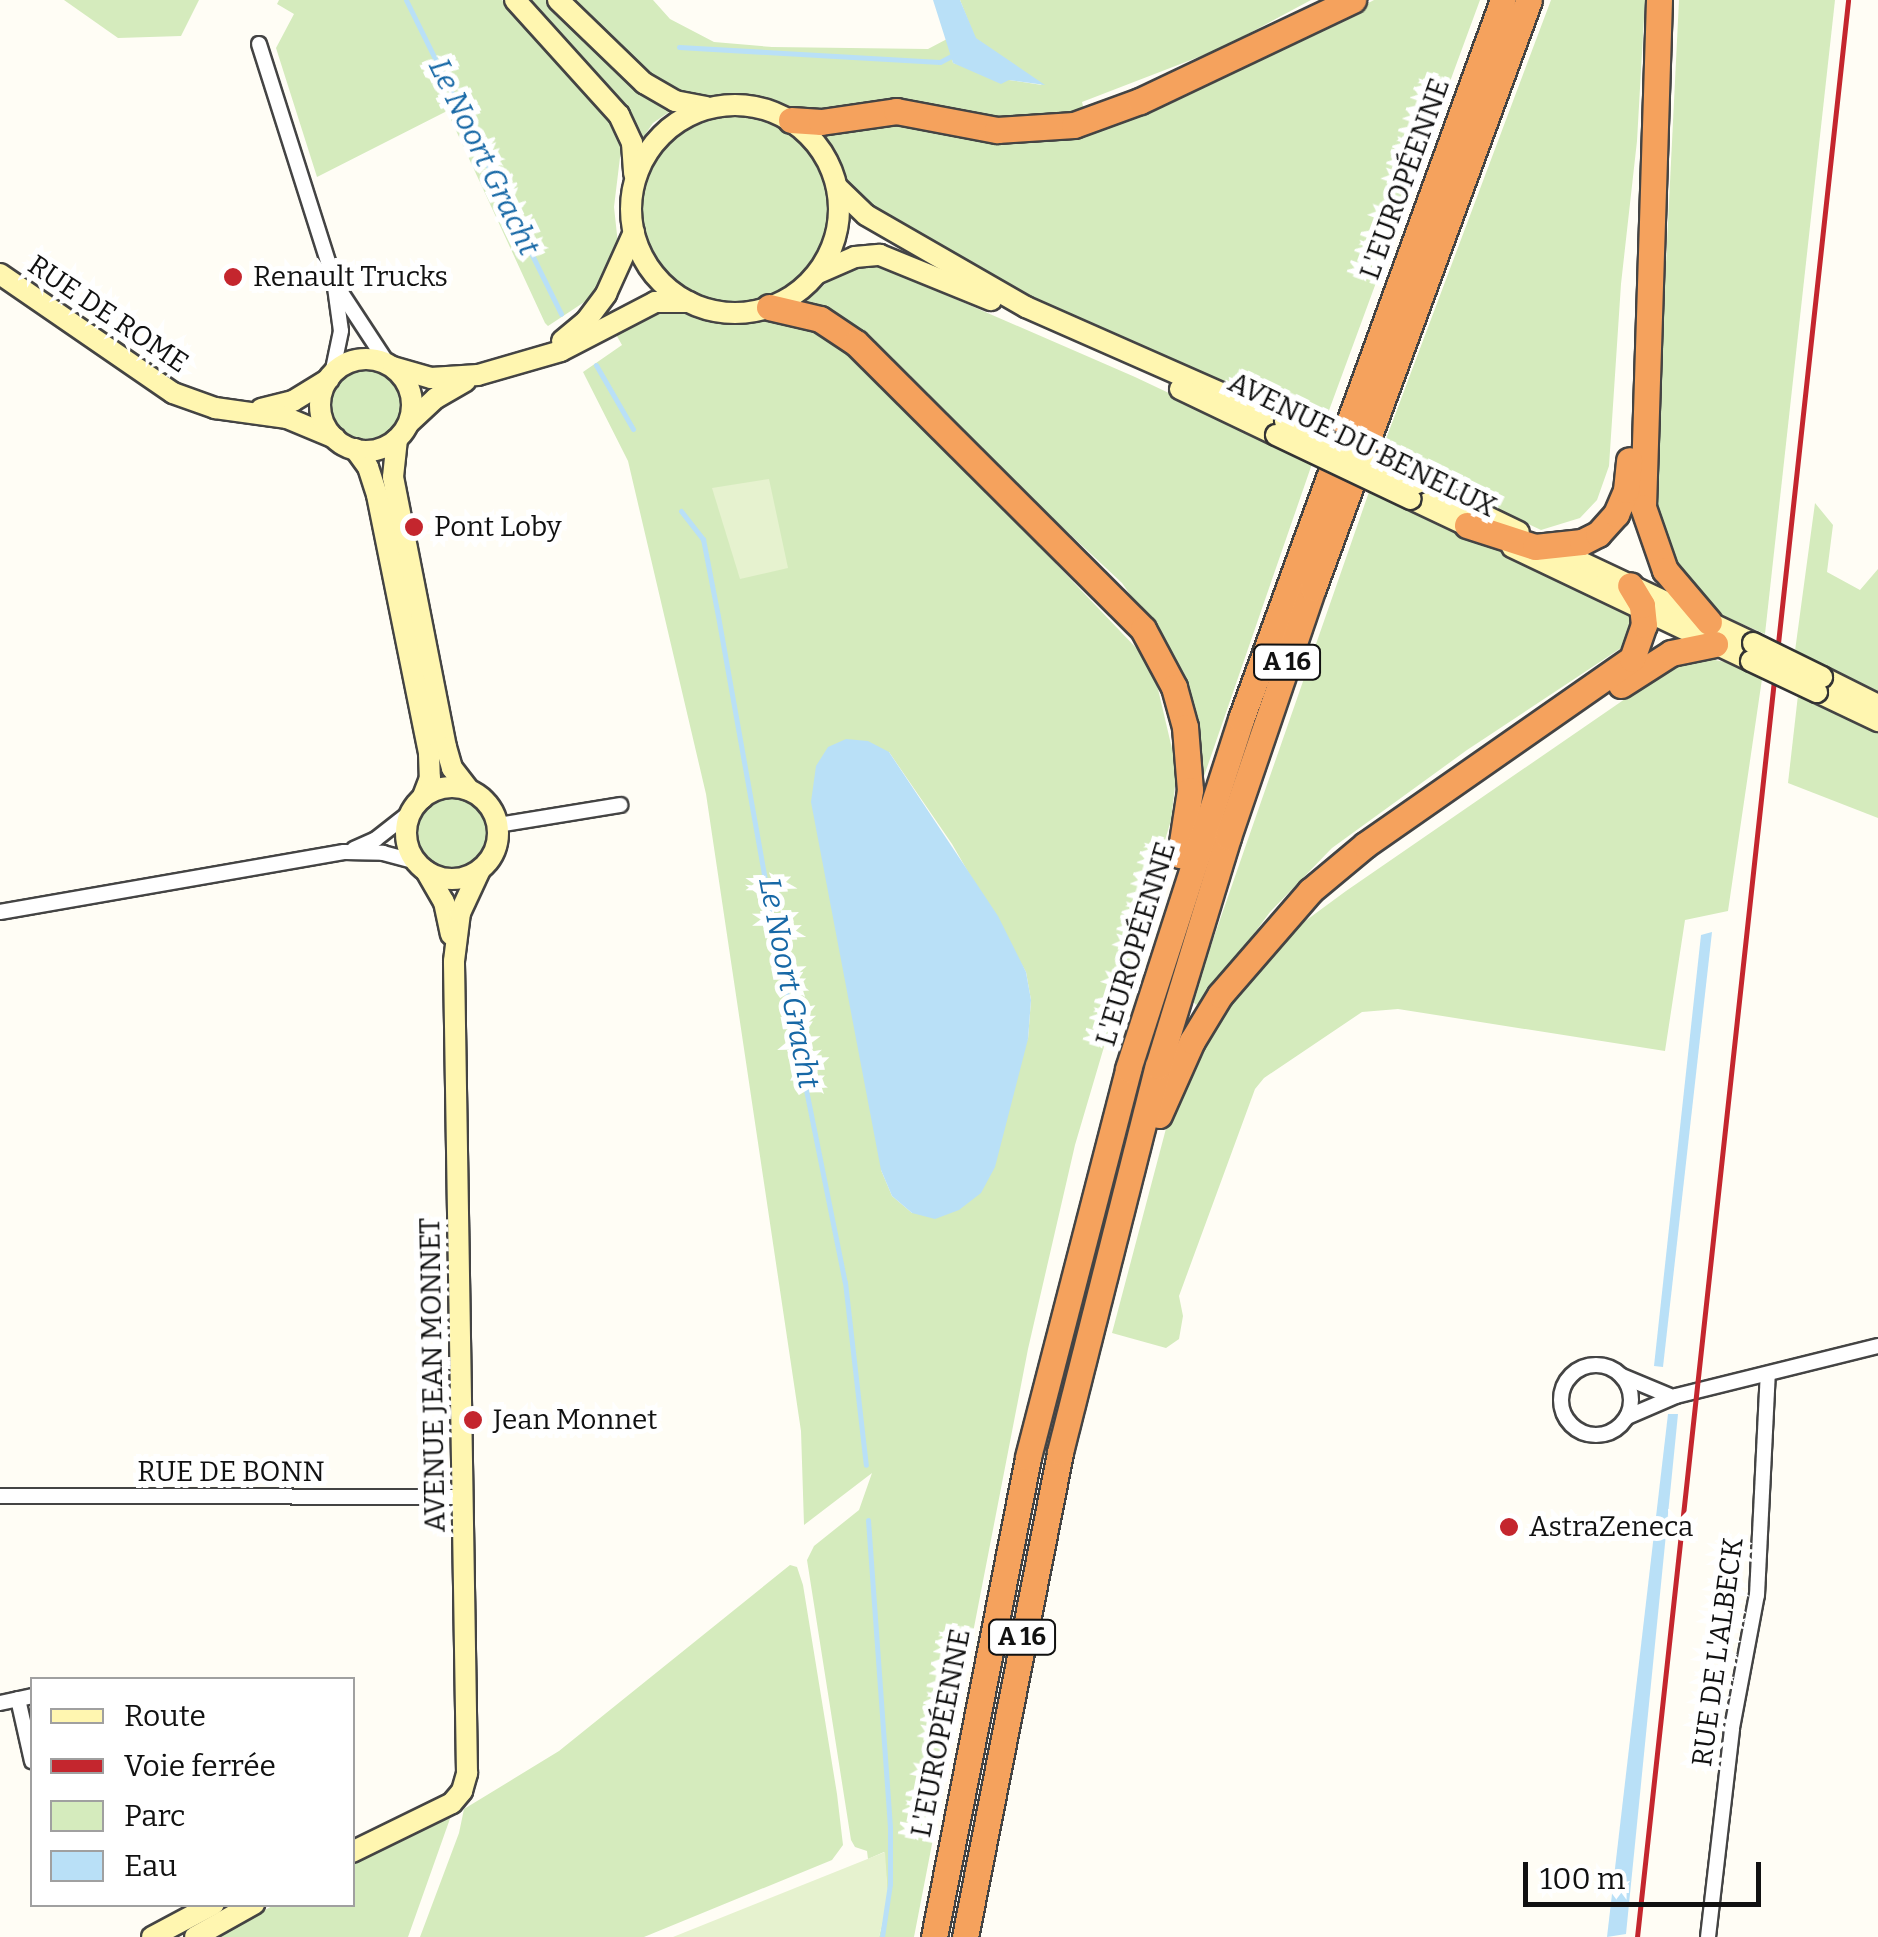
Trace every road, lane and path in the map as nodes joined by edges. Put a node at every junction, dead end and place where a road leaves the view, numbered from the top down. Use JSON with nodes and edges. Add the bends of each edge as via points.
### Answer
{"nodes":[{"id":1,"x":514,"y":0,"type":"edge"},
{"id":2,"x":558,"y":0,"type":"edge"},
{"id":3,"x":1353,"y":0,"type":"edge"},
{"id":4,"x":1503,"y":0,"type":"edge"},
{"id":5,"x":1529,"y":0,"type":"edge"},
{"id":6,"x":1659,"y":0,"type":"edge"},
{"id":7,"x":259,"y":44,"type":"dead end"},
{"id":8,"x":1655,"y":104,"type":"junction"},
{"id":9,"x":709,"y":108,"type":"junction"},
{"id":10,"x":790,"y":120,"type":"junction"},
{"id":11,"x":837,"y":187,"type":"junction"},
{"id":12,"x":634,"y":188,"type":"junction"},
{"id":13,"x":634,"y":232,"type":"junction"},
{"id":14,"x":0,"y":274,"type":"edge"},
{"id":15,"x":816,"y":274,"type":"junction"},
{"id":16,"x":334,"y":280,"type":"junction"},
{"id":17,"x":690,"y":303,"type":"junction"},
{"id":18,"x":769,"y":307,"type":"junction"},
{"id":19,"x":532,"y":361,"type":"junction"},
{"id":20,"x":391,"y":366,"type":"junction"},
{"id":21,"x":478,"y":375,"type":"junction"},
{"id":22,"x":330,"y":377,"type":"junction"},
{"id":23,"x":244,"y":411,"type":"junction"},
{"id":24,"x":1281,"y":428,"type":"junction"},
{"id":25,"x":402,"y":432,"type":"junction"},
{"id":26,"x":335,"y":438,"type":"junction"},
{"id":27,"x":356,"y":449,"type":"junction"},
{"id":28,"x":1414,"y":491,"type":"junction"},
{"id":29,"x":1467,"y":526,"type":"junction"},
{"id":30,"x":1551,"y":548,"type":"junction"},
{"id":31,"x":1630,"y":585,"type":"junction"},
{"id":32,"x":1643,"y":610,"type":"junction"},
{"id":33,"x":1712,"y":633,"type":"junction"},
{"id":34,"x":1820,"y":684,"type":"junction"},
{"id":35,"x":1878,"y":705,"type":"edge"},
{"id":36,"x":1878,"y":721,"type":"edge"},
{"id":37,"x":468,"y":790,"type":"junction"},
{"id":38,"x":418,"y":804,"type":"junction"},
{"id":39,"x":620,"y":805,"type":"dead end"},
{"id":40,"x":498,"y":826,"type":"junction"},
{"id":41,"x":344,"y":852,"type":"junction"},
{"id":42,"x":422,"y":867,"type":"junction"},
{"id":43,"x":480,"y":870,"type":"junction"},
{"id":44,"x":0,"y":912,"type":"edge"},
{"id":45,"x":1276,"y":926,"type":"junction"},
{"id":46,"x":454,"y":961,"type":"junction"},
{"id":47,"x":1094,"y":1189,"type":"junction"},
{"id":48,"x":1086,"y":1338,"type":"junction"},
{"id":49,"x":1878,"y":1346,"type":"edge"},
{"id":50,"x":1768,"y":1374,"type":"junction"},
{"id":51,"x":1622,"y":1376,"type":"junction"},
{"id":52,"x":1676,"y":1396,"type":"junction"},
{"id":53,"x":1627,"y":1417,"type":"junction"},
{"id":54,"x":0,"y":1496,"type":"edge"},
{"id":55,"x":462,"y":1497,"type":"junction"},
{"id":56,"x":25,"y":1698,"type":"edge"},
{"id":57,"x":0,"y":1703,"type":"edge"},
{"id":58,"x":30,"y":1742,"type":"edge"},
{"id":59,"x":355,"y":1849,"type":"edge"},
{"id":60,"x":208,"y":1907,"type":"edge"},
{"id":61,"x":249,"y":1907,"type":"edge"},
{"id":62,"x":152,"y":1937,"type":"edge"},
{"id":63,"x":195,"y":1937,"type":"edge"},
{"id":64,"x":934,"y":1937,"type":"edge"},
{"id":65,"x":966,"y":1937,"type":"edge"},
{"id":66,"x":1708,"y":1937,"type":"edge"}],
"edges":[{"from":1,"to":12,"type":"main road","via":[[620,115],[632,142]]},
{"from":2,"to":9,"type":"main road","via":[[644,83],[676,101]]},
{"from":3,"to":10,"type":"highway","via":[[1140,101],[1074,125],[996,130],[896,111]]},
{"from":4,"to":47,"type":"highway","name":"L'EUROPÉENNE","number":"A 16","via":[[1241,719]]},
{"from":5,"to":48,"type":"highway","name":"L'EUROPÉENNE","number":"A 16","via":[[1260,742],[1158,1066]]},
{"from":6,"to":8,"type":"highway"},
{"from":7,"to":16,"type":"street"},
{"from":8,"to":30,"type":"highway","via":[[1626,490],[1598,534]]},
{"from":8,"to":33,"type":"highway","via":[[1643,507],[1665,570]]},
{"from":9,"to":10,"type":"main road","via":[[754,106]]},
{"from":9,"to":12,"type":"main road","via":[[662,135],[645,156]]},
{"from":10,"to":11,"type":"main road","via":[[822,151]]},
{"from":11,"to":15,"type":"main road","via":[[836,236]]},
{"from":11,"to":24,"type":"main road","name":"AVENUE DU BENELUX","via":[[866,215],[1026,306]]},
{"from":12,"to":13,"type":"main road"},
{"from":13,"to":17,"type":"main road","via":[[653,272]]},
{"from":13,"to":19,"type":"main road","via":[[593,313]]},
{"from":14,"to":23,"type":"main road","name":"RUE DE ROME","via":[[160,386],[199,404]]},
{"from":15,"to":18,"type":"main road"},
{"from":15,"to":24,"type":"main road","name":"AVENUE DU BENELUX","via":[[863,255],[889,258]]},
{"from":16,"to":20,"type":"street"},
{"from":16,"to":22,"type":"street","via":[[341,331]]},
{"from":17,"to":18,"type":"main road","via":[[727,312]]},
{"from":17,"to":19,"type":"main road","via":[[655,302]]},
{"from":18,"to":47,"type":"highway","via":[[820,319],[856,343],[1126,608],[1174,687],[1190,759],[1186,828]]},
{"from":19,"to":21,"type":"main road"},
{"from":20,"to":21,"type":"main road","via":[[442,378]]},
{"from":20,"to":22,"type":"main road","via":[[357,360]]},
{"from":20,"to":25,"type":"main road","via":[[412,396]]},
{"from":21,"to":25,"type":"main road","via":[[436,398]]},
{"from":22,"to":23,"type":"main road","name":"RUE DE ROME","via":[[293,402]]},
{"from":22,"to":26,"type":"main road","via":[[321,413]]},
{"from":23,"to":26,"type":"main road","name":"RUE DE ROME","via":[[287,418]]},
{"from":24,"to":28,"type":"main road","name":"AVENUE DU BENELUX","bridge":true},
{"from":25,"to":27,"type":"main road","via":[[376,450]]},
{"from":25,"to":37,"type":"main road","via":[[393,476],[446,747]]},
{"from":26,"to":27,"type":"main road"},
{"from":27,"to":38,"type":"main road","via":[[375,486],[429,754],[430,778]]},
{"from":28,"to":29,"type":"main road","name":"AVENUE DU BENELUX"},
{"from":28,"to":30,"type":"main road","name":"AVENUE DU BENELUX"},
{"from":29,"to":30,"type":"highway"},
{"from":29,"to":32,"type":"main road","name":"AVENUE DU BENELUX"},
{"from":30,"to":31,"type":"main road","name":"AVENUE DU BENELUX"},
{"from":31,"to":32,"type":"highway"},
{"from":31,"to":33,"type":"main road","name":"AVENUE DU BENELUX"},
{"from":32,"to":33,"type":"main road","name":"AVENUE DU BENELUX"},
{"from":32,"to":45,"type":"highway","via":[[1642,641],[1622,668],[1353,854]]},
{"from":33,"to":34,"type":"main road","name":"AVENUE DU BENELUX","bridge":true},
{"from":33,"to":45,"type":"highway","via":[[1654,663]]},
{"from":34,"to":35,"type":"main road","name":"AVENUE DU BENELUX"},
{"from":34,"to":36,"type":"main road","name":"AVENUE DU BENELUX"},
{"from":37,"to":38,"type":"main road","via":[[444,788]]},
{"from":37,"to":40,"type":"main road","via":[[487,802]]},
{"from":38,"to":41,"type":"street","via":[[376,839]]},
{"from":38,"to":42,"type":"main road","via":[[407,840]]},
{"from":39,"to":40,"type":"street"},
{"from":40,"to":43,"type":"main road","via":[[496,848]]},
{"from":41,"to":42,"type":"street","via":[[383,853]]},
{"from":41,"to":44,"type":"street"},
{"from":42,"to":43,"type":"main road","via":[[457,879]]},
{"from":42,"to":46,"type":"main road","name":"AVENUE JEAN MONNET","via":[[446,908]]},
{"from":43,"to":46,"type":"main road","name":"AVENUE JEAN MONNET","via":[[460,912]]},
{"from":45,"to":48,"type":"highway","via":[[1220,996],[1175,1076]]},
{"from":46,"to":55,"type":"main road","name":"AVENUE JEAN MONNET"},
{"from":47,"to":64,"type":"highway","name":"L'EUROPÉENNE","number":"A 16","via":[[1008,1546]]},
{"from":48,"to":65,"type":"highway","name":"L'EUROPÉENNE","number":"A 16","via":[[1026,1612]]},
{"from":49,"to":50,"type":"street"},
{"from":50,"to":52,"type":"street"},
{"from":50,"to":66,"type":"street","name":"RUE DE L'ALBECK","via":[[1758,1594],[1732,1728]]},
{"from":51,"to":52,"type":"street"},
{"from":51,"to":53,"type":"street","via":[[1631,1393]]},
{"from":51,"to":53,"type":"street","via":[[1602,1366],[1583,1368],[1565,1384],[1562,1404],[1572,1424],[1592,1434],[1610,1432]]},
{"from":52,"to":53,"type":"street"},
{"from":54,"to":55,"type":"street","name":"RUE DE BONN"},
{"from":55,"to":59,"type":"main road","name":"AVENUE JEAN MONNET","via":[[463,1788],[452,1802]]},
{"from":56,"to":57,"type":"street"},
{"from":56,"to":58,"type":"street"},
{"from":60,"to":62,"type":"main road"},
{"from":61,"to":63,"type":"main road"}]}
